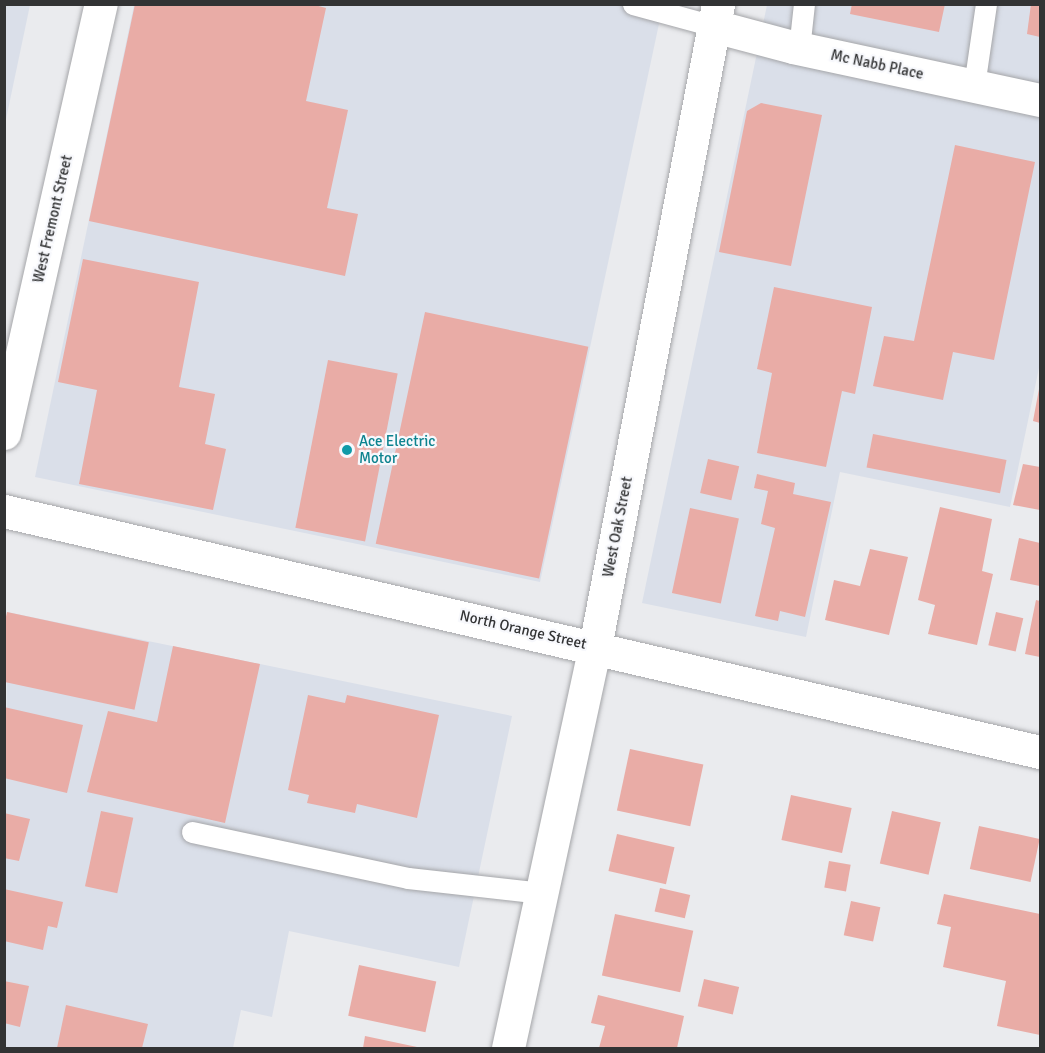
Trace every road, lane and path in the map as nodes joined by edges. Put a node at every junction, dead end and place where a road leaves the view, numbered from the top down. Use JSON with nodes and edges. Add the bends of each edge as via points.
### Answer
{"nodes":[{"id":1,"x":101,"y":4,"type":"edge"},
{"id":2,"x":633,"y":4,"type":"edge"},
{"id":3,"x":804,"y":4,"type":"edge"},
{"id":4,"x":986,"y":4,"type":"edge"},
{"id":5,"x":716,"y":15,"type":"edge"},
{"id":6,"x":799,"y":49,"type":"junction"},
{"id":7,"x":974,"y":86,"type":"junction"},
{"id":8,"x":1041,"y":100,"type":"edge"},
{"id":9,"x":4,"y":433,"type":"edge"},
{"id":10,"x":4,"y":511,"type":"edge"},
{"id":11,"x":595,"y":647,"type":"junction"},
{"id":12,"x":1041,"y":752,"type":"edge"},
{"id":13,"x":192,"y":832,"type":"dead end"},
{"id":14,"x":542,"y":893,"type":"junction"},
{"id":15,"x":508,"y":1048,"type":"edge"}],
"edges":[{"from":1,"to":9,"type":"street","name":"West Fremont Street"},
{"from":2,"to":5,"type":"lane"},
{"from":3,"to":6,"type":"lane"},
{"from":4,"to":7,"type":"lane"},
{"from":5,"to":6,"type":"street","name":"Mc Nabb Place"},
{"from":5,"to":11,"type":"street","name":"West Oak Street"},
{"from":6,"to":7,"type":"street","name":"Mc Nabb Place"},
{"from":7,"to":8,"type":"street","name":"Mc Nabb Place"},
{"from":10,"to":11,"type":"street","name":"North Orange Street"},
{"from":11,"to":12,"type":"street","name":"North Orange Street"},
{"from":11,"to":14,"type":"street","name":"West Oak Street"},
{"from":13,"to":14,"type":"lane","via":[[408,878]]},
{"from":14,"to":15,"type":"street","name":"West Oak Street"}]}
